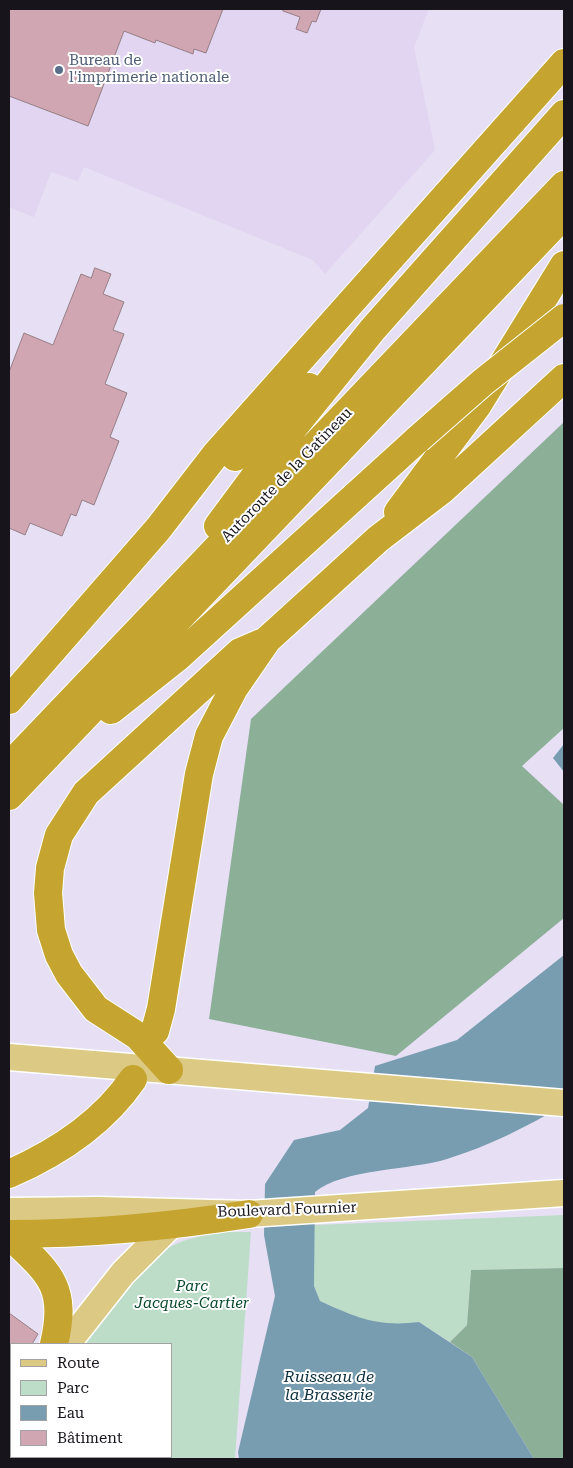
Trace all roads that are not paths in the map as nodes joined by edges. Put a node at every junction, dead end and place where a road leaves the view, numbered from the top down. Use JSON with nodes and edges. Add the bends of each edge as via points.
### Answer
{"nodes":[{"id":1,"x":564,"y":63,"type":"edge"},
{"id":2,"x":564,"y":114,"type":"edge"},
{"id":3,"x":564,"y":185,"type":"edge"},
{"id":4,"x":564,"y":215,"type":"edge"},
{"id":5,"x":564,"y":265,"type":"edge"},
{"id":6,"x":564,"y":318,"type":"edge"},
{"id":7,"x":373,"y":329,"type":"junction"},
{"id":8,"x":564,"y":378,"type":"edge"},
{"id":9,"x":158,"y":529,"type":"junction"},
{"id":10,"x":378,"y":539,"type":"junction"},
{"id":11,"x":154,"y":614,"type":"junction"},
{"id":12,"x":267,"y":640,"type":"junction"},
{"id":13,"x":9,"y":700,"type":"edge"},
{"id":14,"x":13,"y":781,"type":"edge"},
{"id":15,"x":156,"y":1031,"type":"dead end"},
{"id":16,"x":9,"y":1057,"type":"edge"},
{"id":17,"x":169,"y":1070,"type":"junction"},
{"id":18,"x":133,"y":1079,"type":"dead end"},
{"id":19,"x":564,"y":1103,"type":"edge"},
{"id":20,"x":9,"y":1174,"type":"edge"},
{"id":21,"x":564,"y":1193,"type":"edge"},
{"id":22,"x":9,"y":1210,"type":"edge"},
{"id":23,"x":249,"y":1214,"type":"junction"},
{"id":24,"x":170,"y":1226,"type":"junction"},
{"id":25,"x":9,"y":1235,"type":"edge"},
{"id":26,"x":54,"y":1343,"type":"edge"},
{"id":27,"x":68,"y":1343,"type":"edge"}],
"edges":[{"from":1,"to":9,"type":"highway","via":[[216,454]]},
{"from":2,"to":7,"type":"highway"},
{"from":3,"to":11,"type":"highway","name":"Autoroute de la Gatineau"},
{"from":4,"to":14,"type":"highway","name":"Autoroute de la Gatineau"},
{"from":5,"to":10,"type":"highway","via":[[477,406]]},
{"from":6,"to":14,"type":"highway","bridge":true,"via":[[418,438],[179,656]]},
{"from":7,"to":9,"type":"highway"},
{"from":7,"to":11,"type":"highway","via":[[264,464]]},
{"from":8,"to":10,"type":"highway","via":[[442,490]]},
{"from":9,"to":13,"type":"highway"},
{"from":10,"to":12,"type":"highway"},
{"from":11,"to":14,"type":"highway","name":"Autoroute de la Gatineau"},
{"from":12,"to":15,"type":"highway","via":[[224,706],[205,749]]},
{"from":12,"to":17,"type":"highway","via":[[240,652],[94,784],[64,824],[52,857],[49,916],[55,943],[66,969],[96,1009],[138,1036]]},
{"from":16,"to":17,"type":"main road"},
{"from":17,"to":19,"type":"main road"},
{"from":18,"to":20,"type":"highway","via":[[113,1104],[87,1128],[45,1156]]},
{"from":21,"to":23,"type":"main road","name":"Boulevard Fournier"},
{"from":22,"to":23,"type":"main road","name":"Boulevard Fournier"},
{"from":23,"to":24,"type":"highway"},
{"from":24,"to":25,"type":"highway","via":[[80,1234]]},
{"from":24,"to":27,"type":"main road","via":[[123,1273]]},
{"from":25,"to":26,"type":"highway","via":[[41,1266],[54,1284],[59,1313]]}]}
